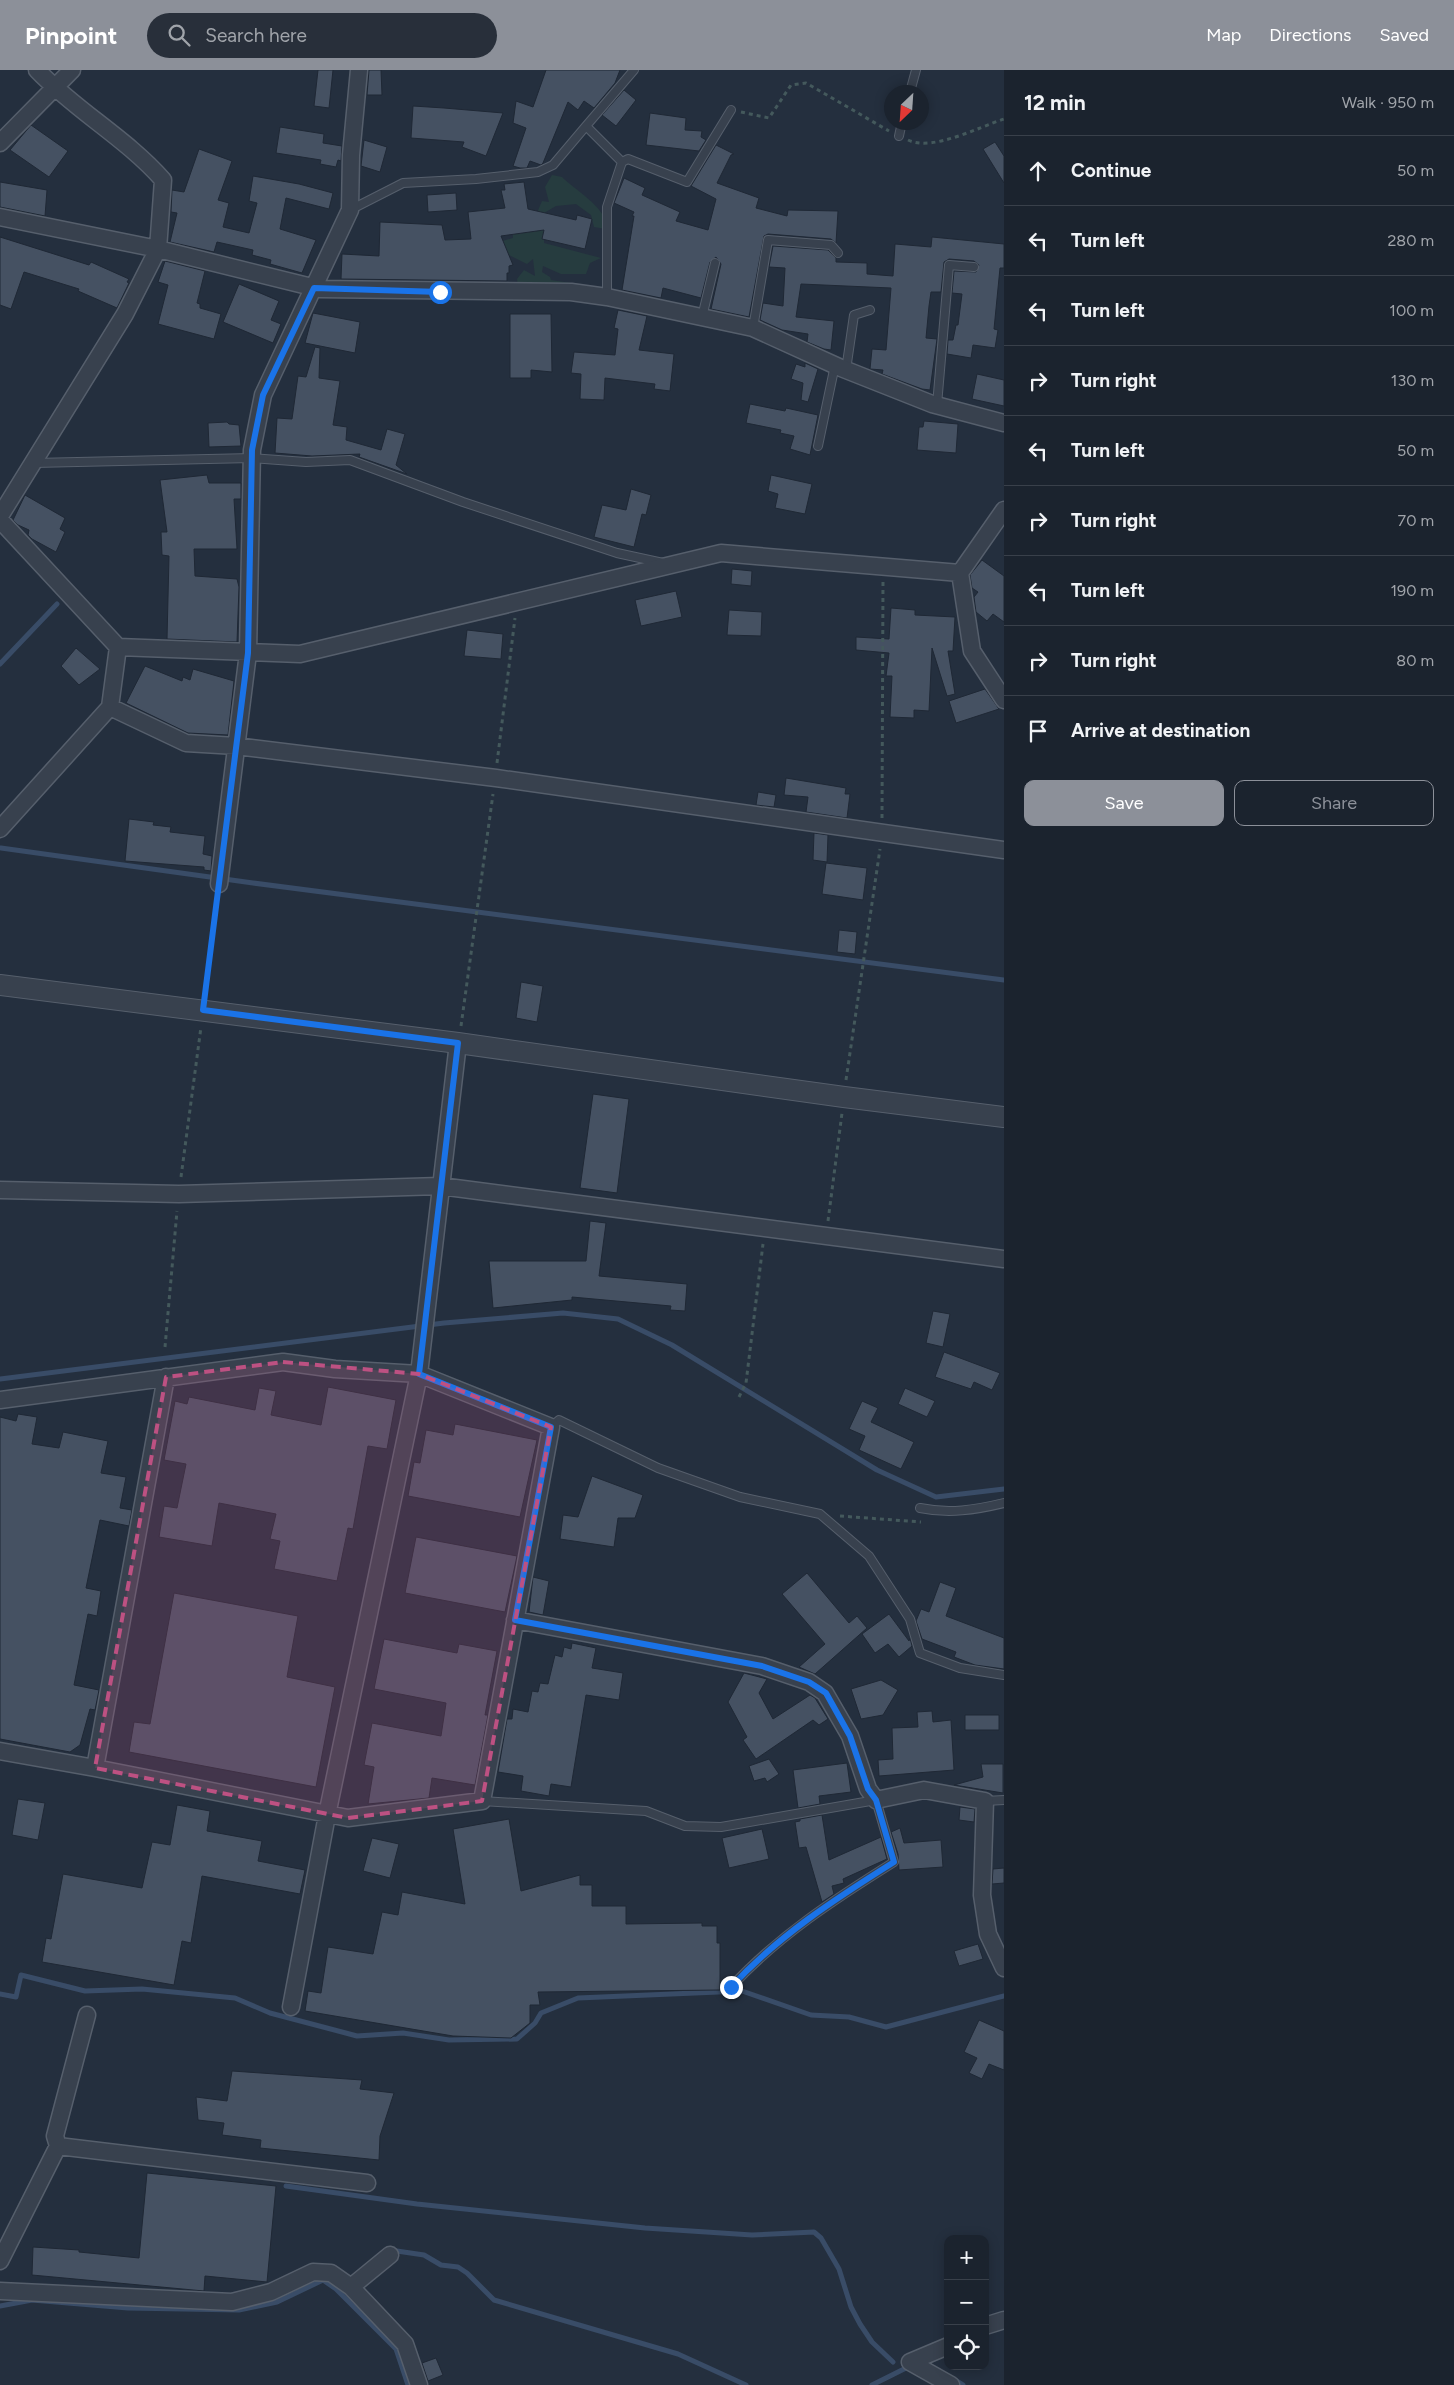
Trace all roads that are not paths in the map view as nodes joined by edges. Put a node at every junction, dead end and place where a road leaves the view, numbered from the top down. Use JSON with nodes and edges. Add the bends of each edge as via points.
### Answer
{"nodes":[{"id":1,"x":37,"y":70,"type":"edge"},
{"id":2,"x":72,"y":70,"type":"edge"},
{"id":3,"x":359,"y":70,"type":"edge"},
{"id":4,"x":634,"y":70,"type":"edge"},
{"id":5,"x":916,"y":70,"type":"edge"},
{"id":6,"x":912,"y":85,"type":"edge"},
{"id":7,"x":54,"y":88,"type":"junction"},
{"id":8,"x":731,"y":110,"type":"road end"},
{"id":9,"x":586,"y":126,"type":"junction"},
{"id":10,"x":900,"y":130,"type":"edge"},
{"id":11,"x":899,"y":136,"type":"road end"},
{"id":12,"x":0,"y":144,"type":"edge"},
{"id":13,"x":622,"y":162,"type":"junction"},
{"id":14,"x":350,"y":210,"type":"junction"},
{"id":15,"x":0,"y":217,"type":"edge"},
{"id":16,"x":158,"y":249,"type":"junction"},
{"id":17,"x":838,"y":253,"type":"dead end"},
{"id":18,"x":715,"y":263,"type":"dead end"},
{"id":19,"x":974,"y":267,"type":"dead end"},
{"id":20,"x":314,"y":288,"type":"junction"},
{"id":21,"x":606,"y":296,"type":"junction"},
{"id":22,"x":870,"y":310,"type":"dead end"},
{"id":23,"x":702,"y":317,"type":"junction"},
{"id":24,"x":753,"y":328,"type":"junction"},
{"id":25,"x":840,"y":368,"type":"junction"},
{"id":26,"x":937,"y":405,"type":"junction"},
{"id":27,"x":1004,"y":423,"type":"edge"},
{"id":28,"x":818,"y":446,"type":"dead end"},
{"id":29,"x":252,"y":458,"type":"junction"},
{"id":30,"x":32,"y":463,"type":"junction"},
{"id":31,"x":1004,"y":510,"type":"edge"},
{"id":32,"x":0,"y":518,"type":"edge"},
{"id":33,"x":672,"y":565,"type":"junction"},
{"id":34,"x":960,"y":573,"type":"junction"},
{"id":35,"x":118,"y":647,"type":"junction"},
{"id":36,"x":248,"y":653,"type":"junction"},
{"id":37,"x":1004,"y":700,"type":"edge"},
{"id":38,"x":110,"y":706,"type":"junction"},
{"id":39,"x":236,"y":746,"type":"junction"},
{"id":40,"x":0,"y":829,"type":"edge"},
{"id":41,"x":1004,"y":850,"type":"edge"},
{"id":42,"x":219,"y":879,"type":"road end"},
{"id":43,"x":0,"y":985,"type":"edge"},
{"id":44,"x":458,"y":1043,"type":"junction"},
{"id":45,"x":1004,"y":1117,"type":"edge"},
{"id":46,"x":440,"y":1186,"type":"junction"},
{"id":47,"x":0,"y":1190,"type":"edge"},
{"id":48,"x":1004,"y":1259,"type":"edge"},
{"id":49,"x":419,"y":1374,"type":"junction"},
{"id":50,"x":166,"y":1377,"type":"junction"},
{"id":51,"x":0,"y":1400,"type":"edge"},
{"id":52,"x":551,"y":1427,"type":"junction"},
{"id":53,"x":1004,"y":1503,"type":"edge"},
{"id":54,"x":920,"y":1508,"type":"dead end"},
{"id":55,"x":515,"y":1620,"type":"junction"},
{"id":56,"x":1004,"y":1675,"type":"edge"},
{"id":57,"x":0,"y":1752,"type":"edge"},
{"id":58,"x":95,"y":1768,"type":"junction"},
{"id":59,"x":876,"y":1800,"type":"junction"},
{"id":60,"x":1004,"y":1800,"type":"edge"},
{"id":61,"x":482,"y":1801,"type":"junction"},
{"id":62,"x":985,"y":1801,"type":"junction"},
{"id":63,"x":327,"y":1815,"type":"junction"},
{"id":64,"x":1004,"y":1968,"type":"edge"},
{"id":65,"x":731,"y":1987,"type":"dead end"},
{"id":66,"x":291,"y":2008,"type":"dead end"},
{"id":67,"x":87,"y":2015,"type":"dead end"},
{"id":68,"x":58,"y":2146,"type":"junction"},
{"id":69,"x":367,"y":2183,"type":"dead end"},
{"id":70,"x":390,"y":2255,"type":"dead end"},
{"id":71,"x":0,"y":2261,"type":"edge"},
{"id":72,"x":351,"y":2287,"type":"junction"},
{"id":73,"x":0,"y":2291,"type":"edge"},
{"id":74,"x":1004,"y":2320,"type":"edge"},
{"id":75,"x":988,"y":2325,"type":"edge"},
{"id":76,"x":944,"y":2348,"type":"edge"},
{"id":77,"x":419,"y":2385,"type":"edge"},
{"id":78,"x":952,"y":2385,"type":"edge"}],
"edges":[{"from":1,"to":7,"type":"street"},
{"from":2,"to":7,"type":"street"},
{"from":3,"to":14,"type":"street","via":[[351,155]]},
{"from":4,"to":9,"type":"lane"},
{"from":5,"to":6,"type":"lane"},
{"from":7,"to":12,"type":"street"},
{"from":7,"to":16,"type":"street","via":[[148,163],[163,180]]},
{"from":8,"to":13,"type":"lane","via":[[687,182],[628,160]]},
{"from":9,"to":13,"type":"lane"},
{"from":9,"to":14,"type":"lane","via":[[553,165],[538,172],[403,183]]},
{"from":10,"to":11,"type":"lane"},
{"from":13,"to":21,"type":"lane","via":[[607,207]]},
{"from":14,"to":20,"type":"street"},
{"from":15,"to":16,"type":"street"},
{"from":16,"to":20,"type":"street"},
{"from":16,"to":30,"type":"street","via":[[126,314]]},
{"from":17,"to":24,"type":"lane","via":[[831,245],[768,240]]},
{"from":18,"to":23,"type":"lane"},
{"from":19,"to":26,"type":"lane","via":[[949,265]]},
{"from":20,"to":21,"type":"street","via":[[571,292]]},
{"from":20,"to":29,"type":"street","via":[[263,395]]},
{"from":21,"to":23,"type":"street"},
{"from":22,"to":25,"type":"lane","via":[[854,315]]},
{"from":23,"to":24,"type":"street"},
{"from":24,"to":25,"type":"street"},
{"from":25,"to":26,"type":"street"},
{"from":25,"to":28,"type":"lane"},
{"from":26,"to":27,"type":"street"},
{"from":29,"to":30,"type":"lane"},
{"from":29,"to":33,"type":"lane","via":[[306,462],[350,460],[617,553]]},
{"from":29,"to":36,"type":"street"},
{"from":30,"to":32,"type":"street"},
{"from":31,"to":34,"type":"street"},
{"from":32,"to":35,"type":"street"},
{"from":33,"to":34,"type":"street","via":[[721,553]]},
{"from":33,"to":36,"type":"street","via":[[300,654]]},
{"from":34,"to":37,"type":"street","via":[[972,650]]},
{"from":35,"to":36,"type":"street"},
{"from":35,"to":38,"type":"street"},
{"from":36,"to":39,"type":"street"},
{"from":38,"to":39,"type":"street","via":[[186,744]]},
{"from":38,"to":40,"type":"street"},
{"from":39,"to":41,"type":"street","via":[[496,778]]},
{"from":39,"to":42,"type":"street"},
{"from":43,"to":44,"type":"street"},
{"from":44,"to":45,"type":"street","via":[[844,1098]]},
{"from":44,"to":46,"type":"street"},
{"from":46,"to":47,"type":"street","via":[[179,1194]]},
{"from":46,"to":48,"type":"street"},
{"from":46,"to":49,"type":"street"},
{"from":49,"to":50,"type":"street","via":[[283,1362]]},
{"from":49,"to":52,"type":"street"},
{"from":49,"to":63,"type":"street"},
{"from":50,"to":51,"type":"street"},
{"from":50,"to":58,"type":"street"},
{"from":52,"to":55,"type":"street"},
{"from":52,"to":56,"type":"lane","via":[[559,1420],[658,1468],[740,1496],[820,1514],[869,1556],[910,1619],[920,1653],[960,1668]]},
{"from":53,"to":54,"type":"lane","via":[[976,1510]]},
{"from":55,"to":59,"type":"street","via":[[762,1666],[809,1682],[826,1693],[850,1736],[868,1789]]},
{"from":55,"to":61,"type":"street"},
{"from":57,"to":58,"type":"street"},
{"from":58,"to":63,"type":"street"},
{"from":59,"to":61,"type":"lane","via":[[721,1827],[685,1826],[646,1812]]},
{"from":59,"to":62,"type":"street","via":[[924,1790]]},
{"from":59,"to":65,"type":"lane","via":[[894,1862],[822,1907],[753,1963]]},
{"from":60,"to":62,"type":"lane"},
{"from":61,"to":63,"type":"street","via":[[348,1818]]},
{"from":62,"to":64,"type":"street","via":[[982,1895],[988,1934]]},
{"from":63,"to":66,"type":"street"},
{"from":67,"to":68,"type":"street","via":[[55,2136]]},
{"from":68,"to":69,"type":"street"},
{"from":68,"to":71,"type":"street"},
{"from":70,"to":72,"type":"street"},
{"from":72,"to":73,"type":"street","via":[[331,2273],[313,2272],[271,2292],[232,2302]]},
{"from":72,"to":77,"type":"street","via":[[404,2344]]},
{"from":74,"to":75,"type":"street"},
{"from":76,"to":78,"type":"street","via":[[910,2362]]}]}
